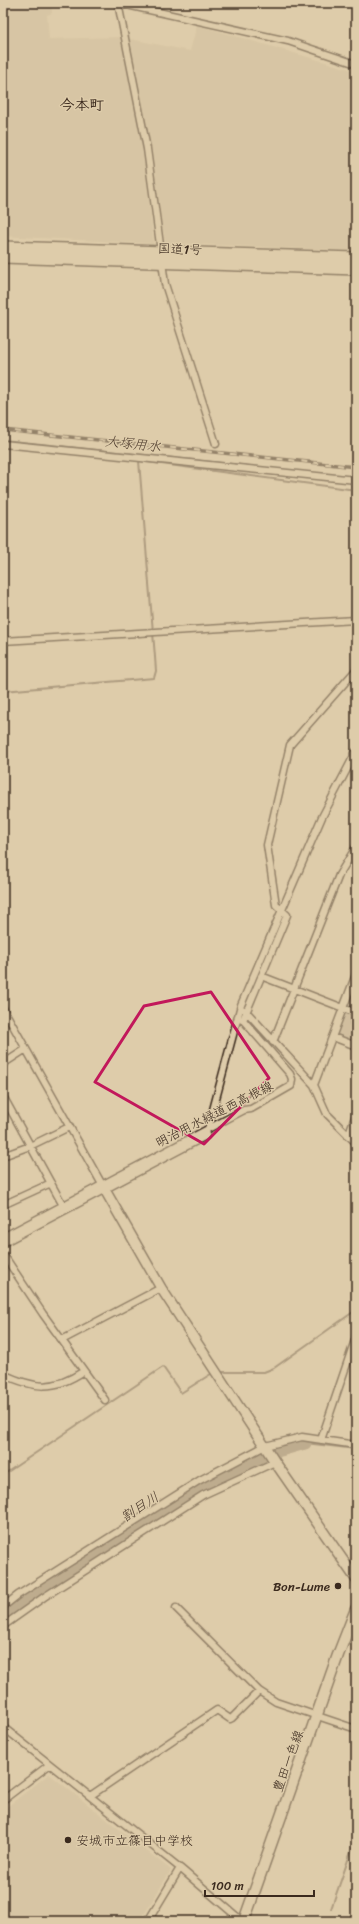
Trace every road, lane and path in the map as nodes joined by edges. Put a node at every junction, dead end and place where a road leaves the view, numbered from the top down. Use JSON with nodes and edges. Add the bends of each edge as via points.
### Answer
{"nodes":[{"id":1,"x":118,"y":3,"type":"edge"},
{"id":2,"x":356,"y":64,"type":"edge"},
{"id":3,"x":3,"y":247,"type":"edge"},
{"id":4,"x":3,"y":257,"type":"edge"},
{"id":5,"x":161,"y":257,"type":"junction"},
{"id":6,"x":356,"y":258,"type":"edge"},
{"id":7,"x":356,"y":269,"type":"edge"},
{"id":8,"x":3,"y":444,"type":"edge"},
{"id":9,"x":216,"y":444,"type":"dead end"},
{"id":10,"x":356,"y":480,"type":"edge"},
{"id":11,"x":356,"y":620,"type":"edge"},
{"id":12,"x":3,"y":641,"type":"edge"},
{"id":13,"x":356,"y":670,"type":"edge"},
{"id":14,"x":356,"y":754,"type":"edge"},
{"id":15,"x":356,"y":847,"type":"edge"},
{"id":16,"x":282,"y":910,"type":"junction"},
{"id":17,"x":356,"y":974,"type":"edge"},
{"id":18,"x":261,"y":976,"type":"junction"},
{"id":19,"x":354,"y":983,"type":"edge"},
{"id":20,"x":293,"y":989,"type":"junction"},
{"id":21,"x":241,"y":1006,"type":"junction"},
{"id":22,"x":343,"y":1007,"type":"junction"},
{"id":23,"x":3,"y":1008,"type":"edge"},
{"id":24,"x":246,"y":1012,"type":"junction"},
{"id":25,"x":356,"y":1013,"type":"edge"},
{"id":26,"x":356,"y":1032,"type":"edge"},
{"id":27,"x":333,"y":1037,"type":"junction"},
{"id":28,"x":273,"y":1042,"type":"junction"},
{"id":29,"x":356,"y":1046,"type":"edge"},
{"id":30,"x":26,"y":1049,"type":"junction"},
{"id":31,"x":3,"y":1064,"type":"edge"},
{"id":32,"x":314,"y":1085,"type":"junction"},
{"id":33,"x":3,"y":1096,"type":"edge"},
{"id":34,"x":10,"y":1109,"type":"junction"},
{"id":35,"x":3,"y":1111,"type":"edge"},
{"id":36,"x":356,"y":1114,"type":"edge"},
{"id":37,"x":69,"y":1127,"type":"junction"},
{"id":38,"x":207,"y":1129,"type":"junction"},
{"id":39,"x":348,"y":1136,"type":"junction"},
{"id":40,"x":356,"y":1143,"type":"edge"},
{"id":41,"x":30,"y":1146,"type":"junction"},
{"id":42,"x":3,"y":1156,"type":"edge"},
{"id":43,"x":51,"y":1183,"type":"junction"},
{"id":44,"x":103,"y":1187,"type":"junction"},
{"id":45,"x":3,"y":1205,"type":"edge"},
{"id":46,"x":65,"y":1208,"type":"junction"},
{"id":47,"x":3,"y":1237,"type":"edge"},
{"id":48,"x":3,"y":1243,"type":"edge"},
{"id":49,"x":3,"y":1254,"type":"edge"},
{"id":50,"x":161,"y":1288,"type":"junction"},
{"id":51,"x":356,"y":1337,"type":"edge"},
{"id":52,"x":62,"y":1340,"type":"junction"},
{"id":53,"x":84,"y":1371,"type":"junction"},
{"id":54,"x":3,"y":1374,"type":"edge"},
{"id":55,"x":105,"y":1400,"type":"dead end"},
{"id":56,"x":321,"y":1440,"type":"junction"},
{"id":57,"x":356,"y":1445,"type":"edge"},
{"id":58,"x":265,"y":1446,"type":"junction"},
{"id":59,"x":274,"y":1459,"type":"junction"},
{"id":60,"x":356,"y":1579,"type":"edge"},
{"id":61,"x":3,"y":1607,"type":"edge"},
{"id":62,"x":176,"y":1608,"type":"dead end"},
{"id":63,"x":356,"y":1609,"type":"edge"},
{"id":64,"x":3,"y":1626,"type":"edge"},
{"id":65,"x":259,"y":1691,"type":"junction"},
{"id":66,"x":318,"y":1715,"type":"junction"},
{"id":67,"x":3,"y":1727,"type":"edge"},
{"id":68,"x":356,"y":1729,"type":"edge"},
{"id":69,"x":49,"y":1765,"type":"junction"},
{"id":70,"x":90,"y":1796,"type":"junction"},
{"id":71,"x":3,"y":1800,"type":"edge"},
{"id":72,"x":180,"y":1868,"type":"junction"},
{"id":73,"x":148,"y":1921,"type":"edge"},
{"id":74,"x":243,"y":1921,"type":"edge"}],
"edges":[{"from":1,"to":2,"type":"street","via":[[288,41]]},
{"from":1,"to":5,"type":"street","via":[[147,150]]},
{"from":3,"to":5,"type":"highway","name":"国道1号"},
{"from":4,"to":5,"type":"highway","name":"国道1号"},
{"from":5,"to":6,"type":"highway","name":"国道1号"},
{"from":5,"to":7,"type":"highway","name":"国道1号"},
{"from":5,"to":9,"type":"street","via":[[165,284]]},
{"from":8,"to":10,"type":"street"},
{"from":11,"to":12,"type":"street"},
{"from":13,"to":16,"type":"street","via":[[290,745],[267,845],[276,905]]},
{"from":14,"to":16,"type":"street","via":[[322,817]]},
{"from":15,"to":20,"type":"street","via":[[339,875]]},
{"from":16,"to":18,"type":"street","via":[[287,915]]},
{"from":16,"to":21,"type":"street"},
{"from":17,"to":19,"type":"street"},
{"from":18,"to":20,"type":"street"},
{"from":18,"to":24,"type":"street"},
{"from":19,"to":22,"type":"street"},
{"from":20,"to":22,"type":"street"},
{"from":20,"to":28,"type":"street"},
{"from":21,"to":24,"type":"street"},
{"from":21,"to":38,"type":"street"},
{"from":22,"to":25,"type":"street"},
{"from":22,"to":27,"type":"street"},
{"from":23,"to":30,"type":"street"},
{"from":24,"to":28,"type":"street"},
{"from":24,"to":38,"type":"street","name":"明治用水緑道西高根線","via":[[243,1020],[290,1074],[291,1086],[251,1109]]},
{"from":25,"to":26,"type":"street"},
{"from":27,"to":29,"type":"street"},
{"from":27,"to":32,"type":"street"},
{"from":28,"to":32,"type":"street"},
{"from":30,"to":31,"type":"street"},
{"from":30,"to":37,"type":"street"},
{"from":32,"to":39,"type":"street","via":[[327,1114]]},
{"from":33,"to":34,"type":"street"},
{"from":34,"to":35,"type":"street"},
{"from":34,"to":41,"type":"street"},
{"from":36,"to":39,"type":"street"},
{"from":37,"to":41,"type":"street"},
{"from":37,"to":44,"type":"street"},
{"from":38,"to":44,"type":"street","via":[[206,1136]]},
{"from":39,"to":40,"type":"street"},
{"from":41,"to":42,"type":"street"},
{"from":41,"to":43,"type":"street"},
{"from":43,"to":45,"type":"street"},
{"from":43,"to":46,"type":"street"},
{"from":44,"to":46,"type":"street"},
{"from":44,"to":50,"type":"street"},
{"from":46,"to":47,"type":"street"},
{"from":46,"to":48,"type":"street"},
{"from":49,"to":52,"type":"street"},
{"from":50,"to":52,"type":"street"},
{"from":50,"to":58,"type":"street"},
{"from":51,"to":56,"type":"street"},
{"from":52,"to":53,"type":"street"},
{"from":53,"to":54,"type":"street","via":[[69,1381],[48,1386],[36,1386]]},
{"from":53,"to":55,"type":"street"},
{"from":56,"to":57,"type":"street"},
{"from":56,"to":58,"type":"street","via":[[302,1437]]},
{"from":58,"to":59,"type":"street"},
{"from":58,"to":61,"type":"street","via":[[200,1480]]},
{"from":59,"to":60,"type":"street"},
{"from":59,"to":64,"type":"street","via":[[203,1495]]},
{"from":62,"to":65,"type":"street"},
{"from":63,"to":66,"type":"main road","name":"豊田一色線"},
{"from":65,"to":66,"type":"street","via":[[276,1702]]},
{"from":65,"to":70,"type":"street","via":[[232,1718],[217,1710]]},
{"from":66,"to":68,"type":"street"},
{"from":66,"to":74,"type":"main road","name":"豊田一色線"},
{"from":67,"to":69,"type":"street"},
{"from":69,"to":70,"type":"street"},
{"from":69,"to":71,"type":"street"},
{"from":70,"to":72,"type":"street"},
{"from":72,"to":73,"type":"street"},
{"from":72,"to":74,"type":"street"}]}
